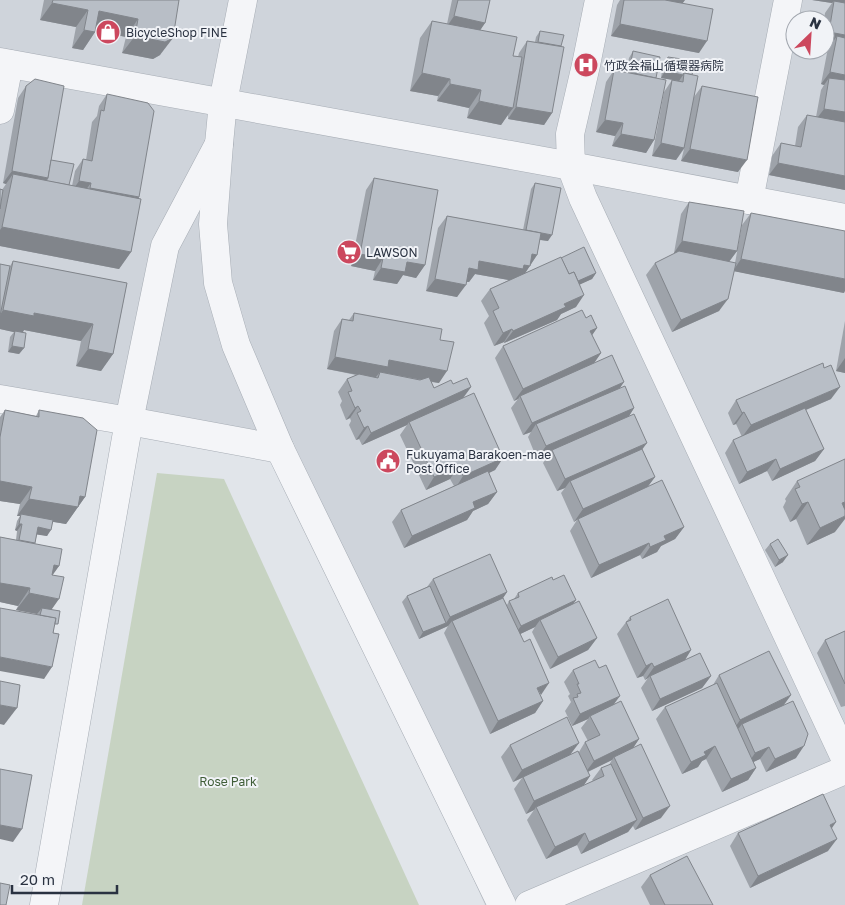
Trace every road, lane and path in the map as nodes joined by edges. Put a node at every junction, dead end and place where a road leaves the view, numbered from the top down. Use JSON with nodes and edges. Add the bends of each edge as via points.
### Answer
{"nodes":[{"id":1,"x":242,"y":0,"type":"edge"},
{"id":2,"x":599,"y":0,"type":"edge"},
{"id":3,"x":788,"y":0,"type":"edge"},
{"id":4,"x":5,"y":63,"type":"edge"},
{"id":5,"x":224,"y":102,"type":"junction"},
{"id":6,"x":0,"y":110,"type":"edge"},
{"id":7,"x":219,"y":144,"type":"junction"},
{"id":8,"x":571,"y":166,"type":"junction"},
{"id":9,"x":749,"y":200,"type":"junction"},
{"id":10,"x":845,"y":218,"type":"edge"},
{"id":11,"x":0,"y":399,"type":"edge"},
{"id":12,"x":129,"y":421,"type":"junction"},
{"id":13,"x":280,"y":449,"type":"junction"},
{"id":14,"x":845,"y":758,"type":"edge"},
{"id":15,"x":845,"y":770,"type":"edge"},
{"id":16,"x":44,"y":905,"type":"edge"},
{"id":17,"x":502,"y":905,"type":"edge"},
{"id":18,"x":529,"y":905,"type":"edge"}],
"edges":[{"from":1,"to":5,"type":"street"},
{"from":2,"to":8,"type":"street","via":[[570,134]]},
{"from":3,"to":9,"type":"street"},
{"from":4,"to":5,"type":"street"},
{"from":4,"to":6,"type":"street"},
{"from":5,"to":7,"type":"street"},
{"from":5,"to":8,"type":"street"},
{"from":7,"to":12,"type":"street","via":[[165,246]]},
{"from":7,"to":13,"type":"street","via":[[213,224],[218,283],[236,345]]},
{"from":8,"to":9,"type":"street"},
{"from":8,"to":14,"type":"street","via":[[583,198]]},
{"from":9,"to":10,"type":"street"},
{"from":11,"to":12,"type":"street"},
{"from":12,"to":13,"type":"street"},
{"from":12,"to":16,"type":"street"},
{"from":13,"to":17,"type":"street"},
{"from":15,"to":18,"type":"street"}]}
